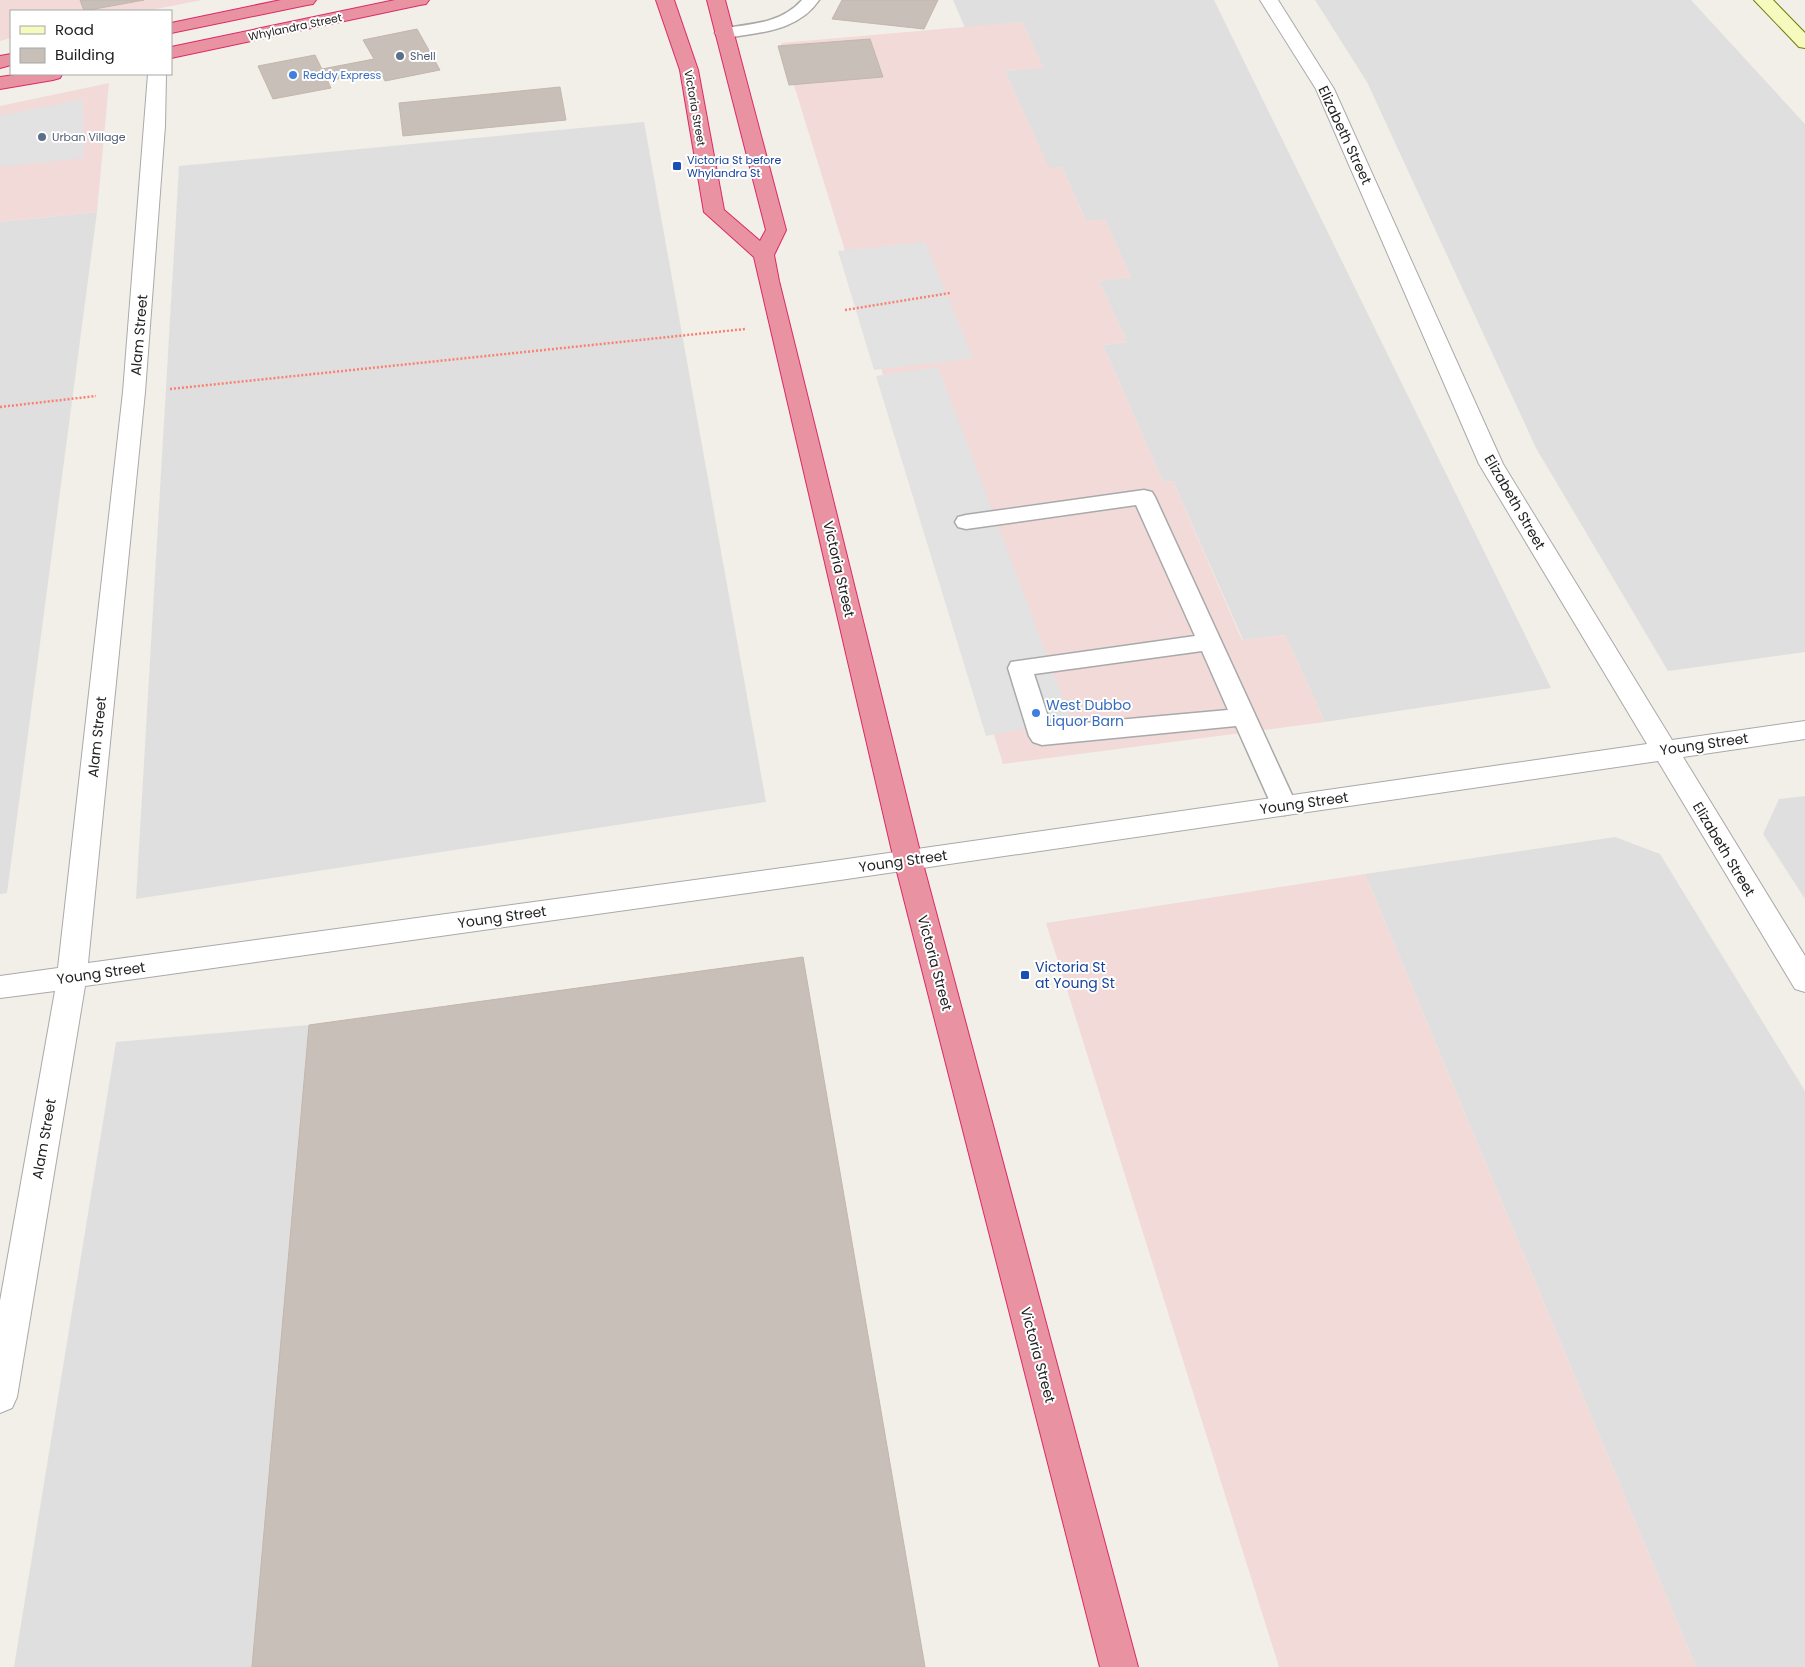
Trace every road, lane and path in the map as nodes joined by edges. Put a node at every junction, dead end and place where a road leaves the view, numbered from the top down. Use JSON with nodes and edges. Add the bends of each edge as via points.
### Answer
{"nodes":[{"id":1,"x":307,"y":0,"type":"edge"},
{"id":2,"x":420,"y":0,"type":"edge"},
{"id":3,"x":665,"y":0,"type":"edge"},
{"id":4,"x":716,"y":0,"type":"edge"},
{"id":5,"x":811,"y":0,"type":"edge"},
{"id":6,"x":1270,"y":0,"type":"edge"},
{"id":7,"x":1763,"y":0,"type":"edge"},
{"id":8,"x":172,"y":28,"type":"edge"},
{"id":9,"x":724,"y":33,"type":"junction"},
{"id":10,"x":1805,"y":43,"type":"edge"},
{"id":11,"x":172,"y":53,"type":"edge"},
{"id":12,"x":47,"y":75,"type":"edge"},
{"id":13,"x":156,"y":75,"type":"edge"},
{"id":14,"x":0,"y":83,"type":"edge"},
{"id":15,"x":764,"y":255,"type":"junction"},
{"id":16,"x":950,"y":293,"type":"dead end"},
{"id":17,"x":845,"y":310,"type":"dead end"},
{"id":18,"x":781,"y":325,"type":"junction"},
{"id":19,"x":134,"y":392,"type":"junction"},
{"id":20,"x":0,"y":407,"type":"edge"},
{"id":21,"x":966,"y":522,"type":"dead end"},
{"id":22,"x":1209,"y":642,"type":"junction"},
{"id":23,"x":1244,"y":717,"type":"junction"},
{"id":24,"x":1805,"y":730,"type":"edge"},
{"id":25,"x":1664,"y":750,"type":"junction"},
{"id":26,"x":1284,"y":806,"type":"junction"},
{"id":27,"x":908,"y":860,"type":"junction"},
{"id":28,"x":72,"y":977,"type":"junction"},
{"id":29,"x":1805,"y":981,"type":"edge"},
{"id":30,"x":0,"y":987,"type":"edge"},
{"id":31,"x":0,"y":1397,"type":"edge"},
{"id":32,"x":1120,"y":1667,"type":"edge"}],
"edges":[{"from":1,"to":8,"type":"highway","name":"Whylandra Street"},
{"from":2,"to":11,"type":"highway","name":"Whylandra Street"},
{"from":3,"to":15,"type":"highway","name":"Victoria Street","via":[[689,70],[714,212]]},
{"from":4,"to":9,"type":"highway"},
{"from":5,"to":9,"type":"lane","via":[[803,12],[784,22]]},
{"from":6,"to":25,"type":"street","name":"Elizabeth Street","via":[[1325,89],[1491,464]]},
{"from":7,"to":10,"type":"street"},
{"from":9,"to":15,"type":"highway","via":[[776,230]]},
{"from":12,"to":14,"type":"highway"},
{"from":13,"to":19,"type":"street","name":"Alam Street","via":[[156,126]]},
{"from":15,"to":18,"type":"highway","name":"Victoria Street"},
{"from":16,"to":17,"type":"path"},
{"from":18,"to":19,"type":"path"},
{"from":18,"to":27,"type":"highway","name":"Victoria Street"},
{"from":19,"to":20,"type":"path"},
{"from":19,"to":28,"type":"street","name":"Alam Street"},
{"from":21,"to":22,"type":"lane","via":[[1144,497]]},
{"from":22,"to":23,"type":"lane"},
{"from":22,"to":23,"type":"lane","via":[[1020,668],[1042,736]]},
{"from":23,"to":26,"type":"lane"},
{"from":24,"to":25,"type":"street","name":"Young Street"},
{"from":25,"to":26,"type":"street","name":"Young Street"},
{"from":25,"to":29,"type":"street","name":"Elizabeth Street"},
{"from":26,"to":27,"type":"street","name":"Young Street"},
{"from":27,"to":28,"type":"street","name":"Young Street"},
{"from":27,"to":32,"type":"highway","name":"Victoria Street"},
{"from":28,"to":30,"type":"street","name":"Young Street"},
{"from":28,"to":31,"type":"street","name":"Alam Street"}]}
